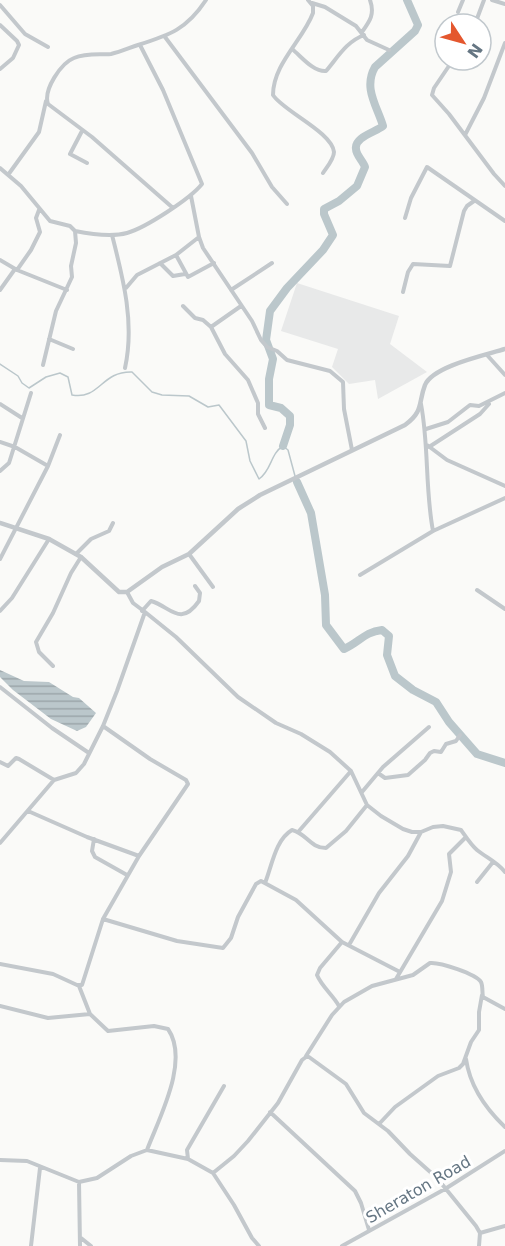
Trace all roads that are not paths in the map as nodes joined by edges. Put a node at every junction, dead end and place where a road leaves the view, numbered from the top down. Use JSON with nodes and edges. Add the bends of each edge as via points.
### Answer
{"nodes":[{"id":1,"x":206,"y":0,"type":"edge"},
{"id":2,"x":370,"y":0,"type":"edge"},
{"id":3,"x":463,"y":0,"type":"edge"},
{"id":4,"x":492,"y":0,"type":"edge"},
{"id":5,"x":310,"y":2,"type":"edge"},
{"id":6,"x":0,"y":4,"type":"edge"},
{"id":7,"x":505,"y":4,"type":"edge"},
{"id":8,"x":458,"y":12,"type":"dead end"},
{"id":9,"x":0,"y":25,"type":"edge"},
{"id":10,"x":363,"y":34,"type":"junction"},
{"id":11,"x":165,"y":37,"type":"junction"},
{"id":12,"x":505,"y":43,"type":"edge"},
{"id":13,"x":140,"y":45,"type":"junction"},
{"id":14,"x":48,"y":47,"type":"dead end"},
{"id":15,"x":292,"y":49,"type":"junction"},
{"id":16,"x":388,"y":50,"type":"dead end"},
{"id":17,"x":0,"y":69,"type":"edge"},
{"id":18,"x":445,"y":72,"type":"edge"},
{"id":19,"x":46,"y":101,"type":"junction"},
{"id":20,"x":82,"y":131,"type":"junction"},
{"id":21,"x":465,"y":135,"type":"junction"},
{"id":22,"x":87,"y":163,"type":"dead end"},
{"id":23,"x":0,"y":168,"type":"edge"},
{"id":24,"x":323,"y":173,"type":"dead end"},
{"id":25,"x":9,"y":175,"type":"junction"},
{"id":26,"x":505,"y":186,"type":"edge"},
{"id":27,"x":191,"y":196,"type":"junction"},
{"id":28,"x":475,"y":201,"type":"junction"},
{"id":29,"x":286,"y":204,"type":"dead end"},
{"id":30,"x":173,"y":208,"type":"junction"},
{"id":31,"x":39,"y":210,"type":"junction"},
{"id":32,"x":405,"y":218,"type":"dead end"},
{"id":33,"x":505,"y":221,"type":"edge"},
{"id":34,"x":75,"y":231,"type":"junction"},
{"id":35,"x":112,"y":234,"type":"junction"},
{"id":36,"x":199,"y":237,"type":"junction"},
{"id":37,"x":176,"y":255,"type":"junction"},
{"id":38,"x":0,"y":260,"type":"edge"},
{"id":39,"x":272,"y":262,"type":"dead end"},
{"id":40,"x":160,"y":263,"type":"junction"},
{"id":41,"x":214,"y":263,"type":"junction"},
{"id":42,"x":16,"y":270,"type":"junction"},
{"id":43,"x":185,"y":274,"type":"junction"},
{"id":44,"x":126,"y":288,"type":"junction"},
{"id":45,"x":0,"y":290,"type":"edge"},
{"id":46,"x":67,"y":290,"type":"junction"},
{"id":47,"x":231,"y":290,"type":"junction"},
{"id":48,"x":403,"y":292,"type":"dead end"},
{"id":49,"x":183,"y":306,"type":"dead end"},
{"id":50,"x":242,"y":306,"type":"junction"},
{"id":51,"x":211,"y":327,"type":"junction"},
{"id":52,"x":49,"y":339,"type":"junction"},
{"id":53,"x":73,"y":349,"type":"dead end"},
{"id":54,"x":505,"y":349,"type":"edge"},
{"id":55,"x":487,"y":355,"type":"junction"},
{"id":56,"x":43,"y":366,"type":"dead end"},
{"id":57,"x":125,"y":368,"type":"dead end"},
{"id":58,"x":505,"y":375,"type":"edge"},
{"id":59,"x":31,"y":393,"type":"dead end"},
{"id":60,"x":505,"y":393,"type":"edge"},
{"id":61,"x":490,"y":402,"type":"junction"},
{"id":62,"x":0,"y":404,"type":"edge"},
{"id":63,"x":421,"y":404,"type":"junction"},
{"id":64,"x":22,"y":418,"type":"junction"},
{"id":65,"x":265,"y":428,"type":"dead end"},
{"id":66,"x":426,"y":429,"type":"junction"},
{"id":67,"x":60,"y":435,"type":"dead end"},
{"id":68,"x":0,"y":442,"type":"edge"},
{"id":69,"x":428,"y":446,"type":"junction"},
{"id":70,"x":15,"y":447,"type":"junction"},
{"id":71,"x":352,"y":450,"type":"junction"},
{"id":72,"x":48,"y":466,"type":"junction"},
{"id":73,"x":0,"y":471,"type":"edge"},
{"id":74,"x":505,"y":479,"type":"edge"},
{"id":75,"x":503,"y":485,"type":"edge"},
{"id":76,"x":505,"y":498,"type":"edge"},
{"id":77,"x":0,"y":523,"type":"edge"},
{"id":78,"x":113,"y":523,"type":"dead end"},
{"id":79,"x":16,"y":527,"type":"junction"},
{"id":80,"x":433,"y":531,"type":"junction"},
{"id":81,"x":49,"y":539,"type":"junction"},
{"id":82,"x":75,"y":554,"type":"junction"},
{"id":83,"x":189,"y":554,"type":"junction"},
{"id":84,"x":81,"y":557,"type":"junction"},
{"id":85,"x":0,"y":559,"type":"edge"},
{"id":86,"x":360,"y":575,"type":"dead end"},
{"id":87,"x":195,"y":586,"type":"dead end"},
{"id":88,"x":213,"y":587,"type":"dead end"},
{"id":89,"x":477,"y":590,"type":"dead end"},
{"id":90,"x":128,"y":592,"type":"junction"},
{"id":91,"x":505,"y":609,"type":"edge"},
{"id":92,"x":0,"y":611,"type":"edge"},
{"id":93,"x":144,"y":612,"type":"junction"},
{"id":94,"x":53,"y":666,"type":"dead end"},
{"id":95,"x":0,"y":687,"type":"edge"},
{"id":96,"x":103,"y":726,"type":"junction"},
{"id":97,"x":429,"y":727,"type":"dead end"},
{"id":98,"x":460,"y":735,"type":"dead end"},
{"id":99,"x":89,"y":753,"type":"junction"},
{"id":100,"x":0,"y":762,"type":"edge"},
{"id":101,"x":351,"y":771,"type":"junction"},
{"id":102,"x":378,"y":773,"type":"junction"},
{"id":103,"x":54,"y":780,"type":"junction"},
{"id":104,"x":362,"y":792,"type":"junction"},
{"id":105,"x":367,"y":805,"type":"junction"},
{"id":106,"x":28,"y":811,"type":"junction"},
{"id":107,"x":299,"y":831,"type":"junction"},
{"id":108,"x":421,"y":832,"type":"junction"},
{"id":109,"x":466,"y":837,"type":"junction"},
{"id":110,"x":94,"y":839,"type":"junction"},
{"id":111,"x":0,"y":843,"type":"edge"},
{"id":112,"x":139,"y":856,"type":"junction"},
{"id":113,"x":492,"y":862,"type":"junction"},
{"id":114,"x":505,"y":872,"type":"edge"},
{"id":115,"x":127,"y":875,"type":"junction"},
{"id":116,"x":477,"y":882,"type":"dead end"},
{"id":117,"x":265,"y":883,"type":"junction"},
{"id":118,"x":103,"y":919,"type":"junction"},
{"id":119,"x":342,"y":942,"type":"junction"},
{"id":120,"x":349,"y":946,"type":"junction"},
{"id":121,"x":0,"y":964,"type":"edge"},
{"id":122,"x":400,"y":972,"type":"junction"},
{"id":123,"x":396,"y":979,"type":"junction"},
{"id":124,"x":79,"y":986,"type":"junction"},
{"id":125,"x":483,"y":995,"type":"junction"},
{"id":126,"x":0,"y":1006,"type":"edge"},
{"id":127,"x":339,"y":1006,"type":"junction"},
{"id":128,"x":505,"y":1009,"type":"edge"},
{"id":129,"x":90,"y":1014,"type":"junction"},
{"id":130,"x":306,"y":1057,"type":"junction"},
{"id":131,"x":466,"y":1058,"type":"junction"},
{"id":132,"x":224,"y":1086,"type":"dead end"},
{"id":133,"x":270,"y":1112,"type":"junction"},
{"id":134,"x":379,"y":1124,"type":"junction"},
{"id":135,"x":505,"y":1127,"type":"edge"},
{"id":136,"x":147,"y":1150,"type":"junction"},
{"id":137,"x":505,"y":1151,"type":"edge"},
{"id":138,"x":188,"y":1159,"type":"junction"},
{"id":139,"x":0,"y":1160,"type":"edge"},
{"id":140,"x":40,"y":1168,"type":"junction"},
{"id":141,"x":213,"y":1173,"type":"junction"},
{"id":142,"x":79,"y":1182,"type":"junction"},
{"id":143,"x":445,"y":1189,"type":"junction"},
{"id":144,"x":505,"y":1226,"type":"edge"},
{"id":145,"x":369,"y":1230,"type":"junction"},
{"id":146,"x":480,"y":1233,"type":"junction"},
{"id":147,"x":81,"y":1238,"type":"junction"},
{"id":148,"x":31,"y":1246,"type":"edge"},
{"id":149,"x":81,"y":1246,"type":"edge"},
{"id":150,"x":91,"y":1246,"type":"edge"},
{"id":151,"x":259,"y":1246,"type":"edge"},
{"id":152,"x":342,"y":1246,"type":"edge"},
{"id":153,"x":479,"y":1246,"type":"edge"}],
"edges":[{"from":1,"to":11,"type":"street","via":[[190,21]]},
{"from":2,"to":10,"type":"street","via":[[371,20]]},
{"from":3,"to":8,"type":"street"},
{"from":4,"to":7,"type":"street"},
{"from":5,"to":10,"type":"street","via":[[325,7]]},
{"from":5,"to":15,"type":"street","via":[[310,20]]},
{"from":6,"to":14,"type":"street","via":[[25,34]]},
{"from":9,"to":17,"type":"street","via":[[19,45],[13,58]]},
{"from":10,"to":15,"type":"street","via":[[342,50],[326,71],[317,70]]},
{"from":10,"to":16,"type":"street"},
{"from":11,"to":13,"type":"street"},
{"from":11,"to":29,"type":"street"},
{"from":12,"to":21,"type":"street"},
{"from":13,"to":19,"type":"street","via":[[113,54],[90,54],[70,60],[53,80]]},
{"from":13,"to":27,"type":"street","via":[[203,182]]},
{"from":15,"to":24,"type":"street","via":[[274,82],[273,95],[331,146],[333,156]]},
{"from":18,"to":21,"type":"street","via":[[432,95]]},
{"from":19,"to":20,"type":"street"},
{"from":19,"to":25,"type":"street","via":[[39,132]]},
{"from":20,"to":22,"type":"street","via":[[70,153]]},
{"from":20,"to":30,"type":"street"},
{"from":21,"to":26,"type":"street"},
{"from":23,"to":25,"type":"street"},
{"from":25,"to":31,"type":"street"},
{"from":27,"to":30,"type":"street"},
{"from":27,"to":36,"type":"street"},
{"from":28,"to":32,"type":"street","via":[[426,167]]},
{"from":28,"to":33,"type":"street"},
{"from":28,"to":48,"type":"street","via":[[464,211],[450,266],[413,264]]},
{"from":30,"to":35,"type":"street","via":[[128,233]]},
{"from":31,"to":34,"type":"street","via":[[50,221]]},
{"from":31,"to":42,"type":"street","via":[[36,218],[40,232]]},
{"from":34,"to":35,"type":"street"},
{"from":34,"to":46,"type":"street","via":[[72,277]]},
{"from":35,"to":44,"type":"street"},
{"from":36,"to":37,"type":"street"},
{"from":36,"to":41,"type":"street"},
{"from":37,"to":40,"type":"street"},
{"from":37,"to":43,"type":"street"},
{"from":38,"to":42,"type":"street"},
{"from":39,"to":47,"type":"street"},
{"from":40,"to":43,"type":"street","via":[[173,276]]},
{"from":40,"to":44,"type":"street","via":[[137,275]]},
{"from":41,"to":43,"type":"street","via":[[189,277]]},
{"from":41,"to":47,"type":"street"},
{"from":42,"to":45,"type":"street"},
{"from":42,"to":46,"type":"street"},
{"from":44,"to":57,"type":"street","via":[[129,325]]},
{"from":46,"to":52,"type":"street","via":[[56,311]]},
{"from":47,"to":50,"type":"street"},
{"from":49,"to":51,"type":"street"},
{"from":50,"to":51,"type":"street"},
{"from":50,"to":71,"type":"street","via":[[267,347],[287,360],[330,371],[343,382]]},
{"from":51,"to":65,"type":"street","via":[[225,354],[248,380]]},
{"from":52,"to":53,"type":"street"},
{"from":52,"to":56,"type":"street"},
{"from":54,"to":55,"type":"street"},
{"from":55,"to":58,"type":"street"},
{"from":55,"to":63,"type":"street","via":[[434,374],[425,386]]},
{"from":59,"to":64,"type":"street"},
{"from":60,"to":61,"type":"street"},
{"from":61,"to":66,"type":"street","via":[[477,407],[470,405],[448,422]]},
{"from":61,"to":69,"type":"street","via":[[484,412]]},
{"from":62,"to":64,"type":"street"},
{"from":63,"to":66,"type":"street"},
{"from":63,"to":71,"type":"street","via":[[405,425]]},
{"from":64,"to":70,"type":"street"},
{"from":66,"to":69,"type":"street"},
{"from":67,"to":72,"type":"street"},
{"from":68,"to":70,"type":"street"},
{"from":69,"to":75,"type":"street","via":[[447,460]]},
{"from":69,"to":80,"type":"street","via":[[428,504]]},
{"from":70,"to":72,"type":"street"},
{"from":70,"to":73,"type":"street","via":[[9,463]]},
{"from":71,"to":83,"type":"street","via":[[289,479],[238,509]]},
{"from":72,"to":79,"type":"street"},
{"from":74,"to":75,"type":"street"},
{"from":76,"to":80,"type":"street"},
{"from":77,"to":79,"type":"street"},
{"from":78,"to":82,"type":"street","via":[[109,531],[91,539]]},
{"from":79,"to":81,"type":"street"},
{"from":79,"to":85,"type":"street"},
{"from":80,"to":86,"type":"street"},
{"from":81,"to":82,"type":"street"},
{"from":81,"to":92,"type":"street"},
{"from":82,"to":84,"type":"street"},
{"from":83,"to":88,"type":"street"},
{"from":83,"to":90,"type":"street","via":[[162,567]]},
{"from":84,"to":90,"type":"street","via":[[119,592]]},
{"from":84,"to":94,"type":"street","via":[[36,642],[39,652]]},
{"from":87,"to":93,"type":"street","via":[[200,601],[190,611],[172,612],[153,601]]},
{"from":89,"to":91,"type":"street"},
{"from":90,"to":93,"type":"street"},
{"from":93,"to":96,"type":"street"},
{"from":93,"to":101,"type":"street","via":[[238,697],[330,752]]},
{"from":95,"to":99,"type":"street"},
{"from":96,"to":99,"type":"street"},
{"from":96,"to":112,"type":"street","via":[[188,781]]},
{"from":97,"to":102,"type":"street"},
{"from":98,"to":102,"type":"street","via":[[441,752],[430,753],[408,776],[385,778]]},
{"from":99,"to":103,"type":"street","via":[[76,773]]},
{"from":100,"to":103,"type":"street","via":[[8,766],[19,759]]},
{"from":101,"to":104,"type":"street"},
{"from":101,"to":107,"type":"street"},
{"from":102,"to":104,"type":"street"},
{"from":103,"to":106,"type":"street"},
{"from":104,"to":105,"type":"street"},
{"from":105,"to":107,"type":"street","via":[[326,848],[312,844]]},
{"from":105,"to":108,"type":"street","via":[[403,829]]},
{"from":106,"to":110,"type":"street"},
{"from":106,"to":111,"type":"street"},
{"from":107,"to":117,"type":"street","via":[[292,830],[283,838]]},
{"from":108,"to":109,"type":"street","via":[[443,826],[461,830]]},
{"from":108,"to":120,"type":"street"},
{"from":109,"to":113,"type":"street"},
{"from":109,"to":122,"type":"street","via":[[449,854],[451,872],[445,894]]},
{"from":110,"to":112,"type":"street"},
{"from":110,"to":115,"type":"street","via":[[95,858]]},
{"from":112,"to":115,"type":"street"},
{"from":113,"to":114,"type":"street"},
{"from":113,"to":116,"type":"street"},
{"from":115,"to":118,"type":"street"},
{"from":117,"to":118,"type":"street","via":[[256,884],[223,948],[177,941]]},
{"from":117,"to":119,"type":"street","via":[[296,900]]},
{"from":118,"to":124,"type":"street","via":[[84,983]]},
{"from":119,"to":120,"type":"street"},
{"from":119,"to":127,"type":"street","via":[[317,975]]},
{"from":120,"to":122,"type":"street"},
{"from":121,"to":124,"type":"street","via":[[59,976]]},
{"from":122,"to":123,"type":"street"},
{"from":123,"to":125,"type":"street","via":[[413,975],[435,962],[477,979]]},
{"from":123,"to":127,"type":"street","via":[[372,986]]},
{"from":124,"to":129,"type":"street"},
{"from":125,"to":128,"type":"street"},
{"from":125,"to":131,"type":"street","via":[[479,1030]]},
{"from":126,"to":129,"type":"street","via":[[48,1018]]},
{"from":127,"to":130,"type":"street"},
{"from":129,"to":136,"type":"street","via":[[108,1032],[154,1026],[168,1029],[173,1036],[174,1078]]},
{"from":130,"to":133,"type":"street"},
{"from":130,"to":134,"type":"street","via":[[346,1084],[364,1113]]},
{"from":131,"to":134,"type":"street","via":[[459,1068],[438,1076],[395,1107]]},
{"from":131,"to":135,"type":"street","via":[[472,1082],[489,1111]]},
{"from":132,"to":138,"type":"street","via":[[187,1150]]},
{"from":133,"to":141,"type":"street","via":[[240,1150]]},
{"from":133,"to":145,"type":"street","via":[[355,1191]]},
{"from":134,"to":143,"type":"street"},
{"from":136,"to":138,"type":"street"},
{"from":136,"to":142,"type":"street","via":[[97,1178]]},
{"from":137,"to":143,"type":"street","name":"Sheraton Road"},
{"from":138,"to":141,"type":"street"},
{"from":139,"to":140,"type":"street","via":[[18,1160]]},
{"from":140,"to":142,"type":"street"},
{"from":140,"to":148,"type":"street"},
{"from":141,"to":151,"type":"street"},
{"from":142,"to":147,"type":"street"},
{"from":143,"to":145,"type":"street","name":"Sheraton Road"},
{"from":143,"to":146,"type":"street"},
{"from":144,"to":146,"type":"street"},
{"from":145,"to":152,"type":"street","name":"Sheraton Road"},
{"from":146,"to":153,"type":"street"},
{"from":147,"to":149,"type":"street"},
{"from":147,"to":150,"type":"street"}]}
